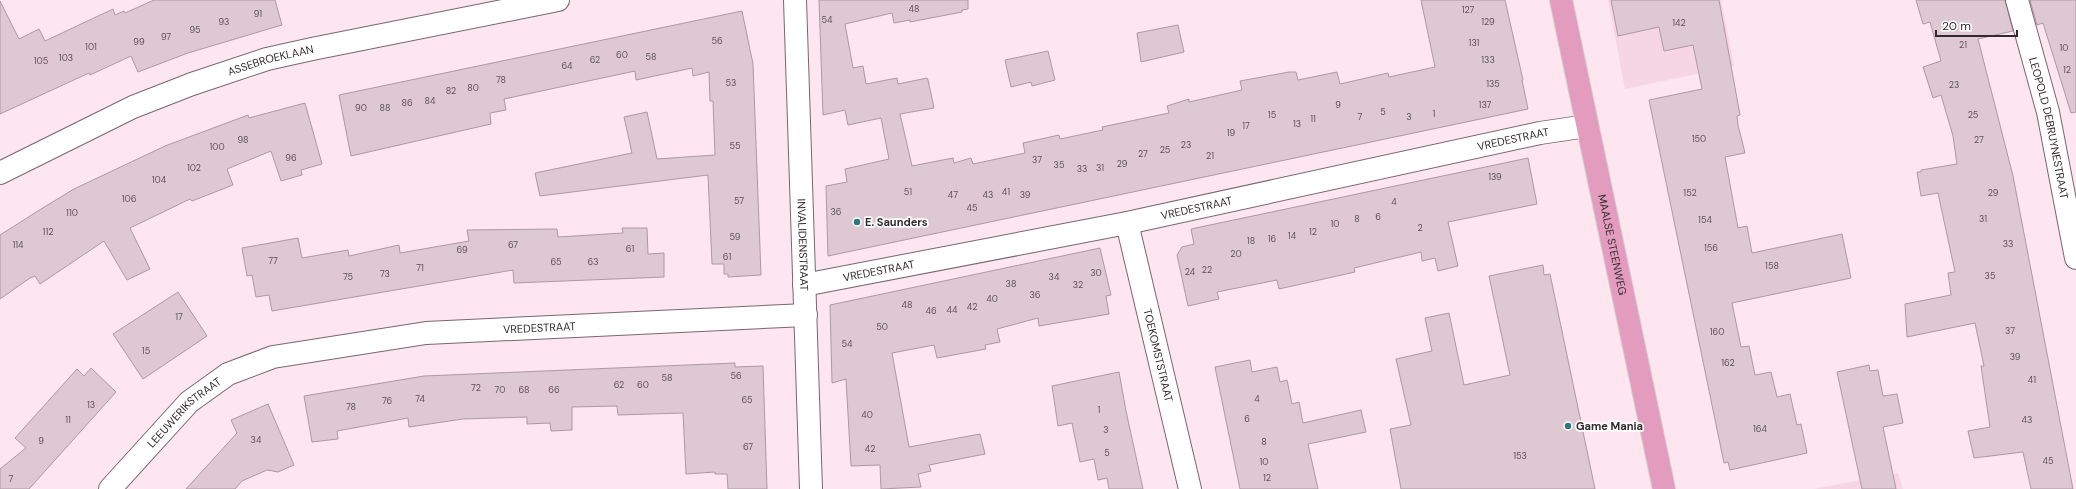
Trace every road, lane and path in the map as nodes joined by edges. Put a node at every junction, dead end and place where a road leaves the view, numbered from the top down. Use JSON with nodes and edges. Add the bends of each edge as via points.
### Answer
{"nodes":[{"id":1,"x":558,"y":0,"type":"edge"},
{"id":2,"x":795,"y":0,"type":"edge"},
{"id":3,"x":1561,"y":0,"type":"edge"},
{"id":4,"x":2017,"y":0,"type":"edge"},
{"id":5,"x":1587,"y":126,"type":"junction"},
{"id":6,"x":0,"y":173,"type":"edge"},
{"id":7,"x":1127,"y":223,"type":"junction"},
{"id":8,"x":2076,"y":258,"type":"edge"},
{"id":9,"x":804,"y":285,"type":"junction"},
{"id":10,"x":806,"y":315,"type":"junction"},
{"id":11,"x":273,"y":357,"type":"joint"},
{"id":12,"x":110,"y":489,"type":"edge"},
{"id":13,"x":811,"y":489,"type":"edge"},
{"id":14,"x":1190,"y":489,"type":"edge"},
{"id":15,"x":1664,"y":489,"type":"edge"}],
"edges":[{"from":1,"to":6,"type":"street","name":"ASSEBROEKLAAN","via":[[267,59],[133,107]]},
{"from":2,"to":9,"type":"street","name":"INVALIDENSTRAAT"},
{"from":3,"to":5,"type":"main road","name":"MAALSE STEENWEG"},
{"from":4,"to":8,"type":"street","name":"LEOPOLD DEBRUYNESTRAAT","via":[[2048,112]]},
{"from":5,"to":7,"type":"street","name":"VREDESTRAAT","via":[[1540,133]]},
{"from":5,"to":15,"type":"main road","name":"MAALSE STEENWEG"},
{"from":7,"to":9,"type":"street","name":"VREDESTRAAT"},
{"from":7,"to":14,"type":"street","name":"TOEKOMSTSTRAAT"},
{"from":9,"to":10,"type":"street","name":"INVALIDENSTRAAT"},
{"from":10,"to":11,"type":"street","name":"VREDESTRAAT","via":[[426,333]]},
{"from":10,"to":13,"type":"street","name":"INVALIDENSTRAAT"},
{"from":11,"to":12,"type":"street","name":"LEEUWERIKSTRAAT","via":[[228,374],[189,402]]}]}
